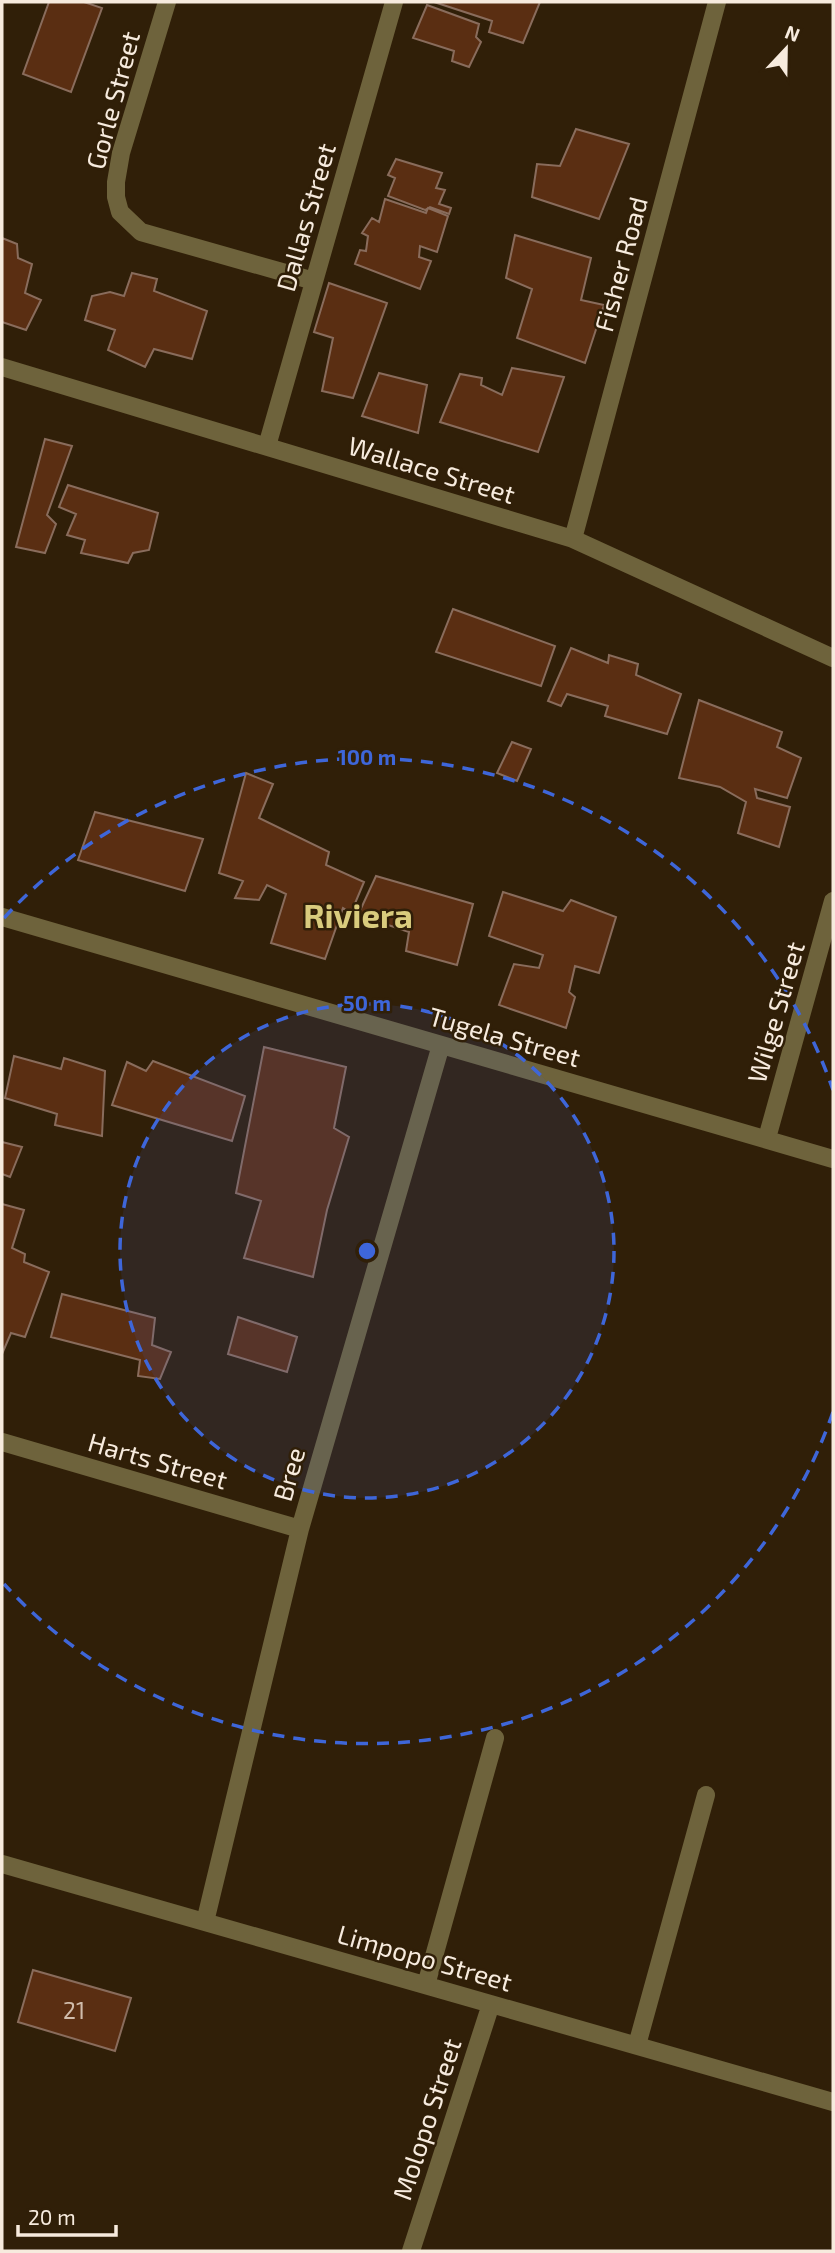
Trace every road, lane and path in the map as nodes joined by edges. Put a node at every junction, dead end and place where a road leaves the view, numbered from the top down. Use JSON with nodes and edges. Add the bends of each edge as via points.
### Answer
{"nodes":[{"id":1,"x":167,"y":2,"type":"edge"},
{"id":2,"x":394,"y":2,"type":"edge"},
{"id":3,"x":717,"y":2,"type":"edge"},
{"id":4,"x":314,"y":281,"type":"junction"},
{"id":5,"x":2,"y":367,"type":"edge"},
{"id":6,"x":267,"y":446,"type":"junction"},
{"id":7,"x":573,"y":539,"type":"junction"},
{"id":8,"x":833,"y":658,"type":"edge"},
{"id":9,"x":833,"y":901,"type":"edge"},
{"id":10,"x":2,"y":917,"type":"edge"},
{"id":11,"x":440,"y":1045,"type":"junction"},
{"id":12,"x":767,"y":1138,"type":"junction"},
{"id":13,"x":833,"y":1159,"type":"edge"},
{"id":14,"x":2,"y":1442,"type":"edge"},
{"id":15,"x":300,"y":1528,"type":"junction"},
{"id":16,"x":495,"y":1738,"type":"dead end"},
{"id":17,"x":706,"y":1795,"type":"dead end"},
{"id":18,"x":2,"y":1864,"type":"edge"},
{"id":19,"x":205,"y":1922,"type":"junction"},
{"id":20,"x":426,"y":1985,"type":"junction"},
{"id":21,"x":491,"y":2004,"type":"junction"},
{"id":22,"x":637,"y":2045,"type":"junction"},
{"id":23,"x":833,"y":2102,"type":"edge"},
{"id":24,"x":411,"y":2251,"type":"edge"}],
"edges":[{"from":1,"to":4,"type":"street","name":"Gorle Street","via":[[121,153],[116,182],[120,212],[141,232]]},
{"from":2,"to":4,"type":"street","name":"Dallas Street"},
{"from":3,"to":7,"type":"street","name":"Fisher Road"},
{"from":4,"to":6,"type":"street","name":"Dallas Street"},
{"from":5,"to":6,"type":"street","name":"Wallace Street"},
{"from":6,"to":7,"type":"street","name":"Wallace Street"},
{"from":7,"to":8,"type":"street","name":"Wallace Street"},
{"from":9,"to":12,"type":"street","name":"Wilge Street"},
{"from":10,"to":11,"type":"street","name":"Tugela Street"},
{"from":11,"to":12,"type":"street","name":"Tugela Street"},
{"from":11,"to":15,"type":"street","name":"Bree"},
{"from":12,"to":13,"type":"street","name":"Tugela Street"},
{"from":14,"to":15,"type":"street","name":"Harts Street"},
{"from":15,"to":19,"type":"street","name":"Bree"},
{"from":16,"to":20,"type":"street"},
{"from":17,"to":22,"type":"street"},
{"from":18,"to":19,"type":"street","name":"Limpopo Street"},
{"from":19,"to":20,"type":"street","name":"Limpopo Street"},
{"from":20,"to":21,"type":"street","name":"Limpopo Street"},
{"from":21,"to":22,"type":"street","name":"Limpopo Street"},
{"from":21,"to":24,"type":"street","name":"Molopo Street"},
{"from":22,"to":23,"type":"street","name":"Limpopo Street"}]}
